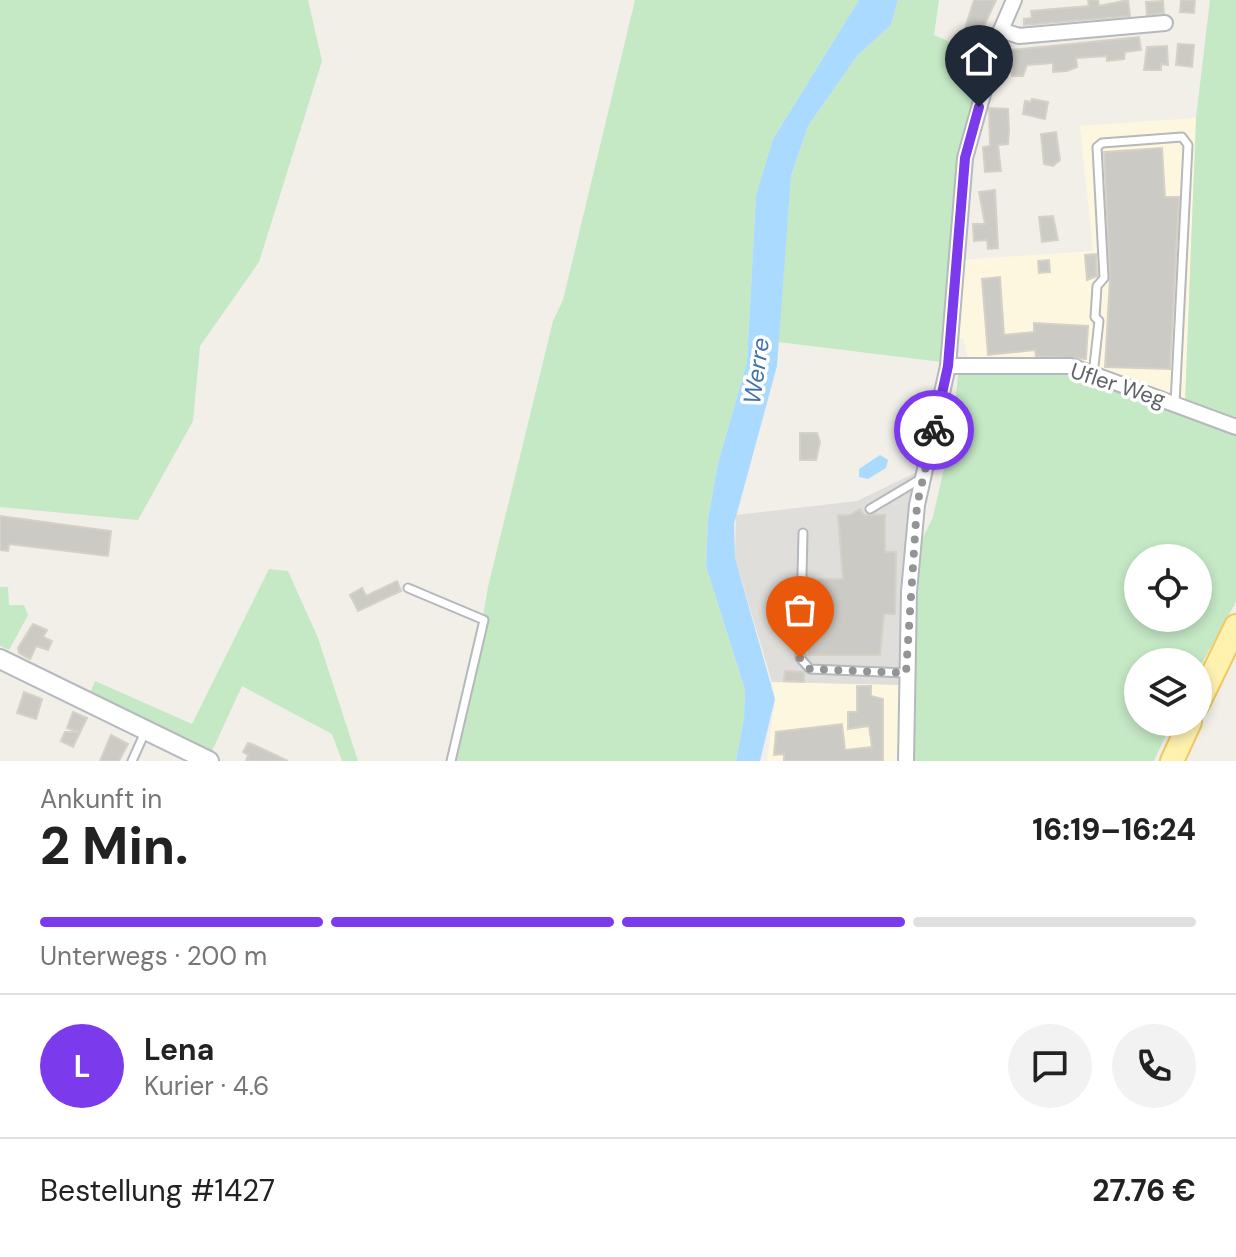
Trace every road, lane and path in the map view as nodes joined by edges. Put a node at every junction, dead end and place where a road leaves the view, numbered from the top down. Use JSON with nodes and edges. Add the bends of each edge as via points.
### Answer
{"nodes":[{"id":1,"x":1014,"y":0,"type":"edge"},
{"id":2,"x":1165,"y":23,"type":"dead end"},
{"id":3,"x":1001,"y":30,"type":"junction"},
{"id":4,"x":948,"y":366,"type":"junction"},
{"id":5,"x":1093,"y":375,"type":"junction"},
{"id":6,"x":1175,"y":404,"type":"junction"},
{"id":7,"x":1236,"y":427,"type":"edge"},
{"id":8,"x":924,"y":477,"type":"junction"},
{"id":9,"x":870,"y":509,"type":"dead end"},
{"id":10,"x":803,"y":533,"type":"dead end"},
{"id":11,"x":408,"y":588,"type":"dead end"},
{"id":12,"x":1236,"y":626,"type":"edge"},
{"id":13,"x":0,"y":659,"type":"edge"},
{"id":14,"x":906,"y":673,"type":"junction"},
{"id":15,"x":1212,"y":675,"type":"edge"},
{"id":16,"x":146,"y":730,"type":"junction"},
{"id":17,"x":1184,"y":736,"type":"edge"},
{"id":18,"x":132,"y":761,"type":"edge"},
{"id":19,"x":209,"y":761,"type":"edge"},
{"id":20,"x":451,"y":761,"type":"edge"},
{"id":21,"x":906,"y":761,"type":"edge"},
{"id":22,"x":1172,"y":761,"type":"edge"}],
"edges":[{"from":1,"to":3,"type":"street"},
{"from":2,"to":3,"type":"street","via":[[1019,36]]},
{"from":3,"to":4,"type":"street","via":[[965,158]]},
{"from":4,"to":5,"type":"street","name":"Ufler Weg","via":[[1071,366]]},
{"from":4,"to":8,"type":"street"},
{"from":5,"to":6,"type":"street","name":"Ufler Weg"},
{"from":5,"to":6,"type":"lane","via":[[1097,286],[1104,278],[1097,147],[1182,137],[1188,145]]},
{"from":6,"to":7,"type":"street","name":"Ufler Weg"},
{"from":8,"to":9,"type":"lane"},
{"from":8,"to":14,"type":"street","via":[[910,577]]},
{"from":10,"to":14,"type":"lane","via":[[800,658],[810,669]]},
{"from":11,"to":20,"type":"lane","via":[[484,620]]},
{"from":12,"to":15,"type":"main road"},
{"from":13,"to":16,"type":"main road"},
{"from":14,"to":21,"type":"street"},
{"from":16,"to":18,"type":"lane"},
{"from":16,"to":19,"type":"main road"},
{"from":17,"to":22,"type":"main road"}]}
